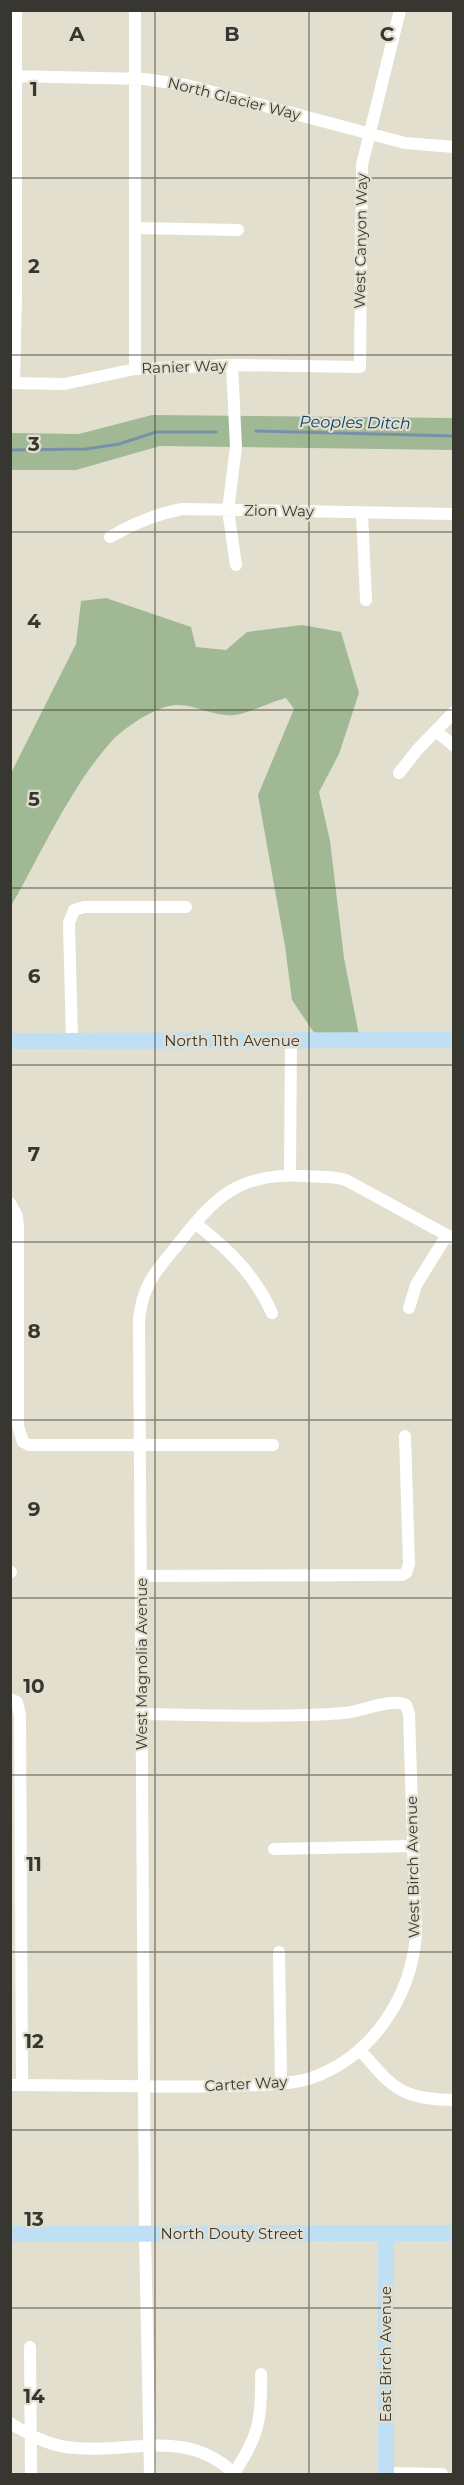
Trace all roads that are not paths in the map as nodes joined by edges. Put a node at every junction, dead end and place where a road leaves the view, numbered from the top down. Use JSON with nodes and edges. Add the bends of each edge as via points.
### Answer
{"nodes":[{"id":1,"x":16,"y":10,"type":"edge"},
{"id":2,"x":135,"y":10,"type":"edge"},
{"id":3,"x":400,"y":10,"type":"edge"},
{"id":4,"x":13,"y":76,"type":"edge"},
{"id":5,"x":135,"y":78,"type":"junction"},
{"id":6,"x":369,"y":132,"type":"junction"},
{"id":7,"x":453,"y":147,"type":"edge"},
{"id":8,"x":135,"y":228,"type":"junction"},
{"id":9,"x":238,"y":230,"type":"dead end"},
{"id":10,"x":232,"y":365,"type":"junction"},
{"id":11,"x":360,"y":367,"type":"joint"},
{"id":12,"x":135,"y":369,"type":"junction"},
{"id":13,"x":12,"y":383,"type":"edge"},
{"id":14,"x":228,"y":510,"type":"junction"},
{"id":15,"x":362,"y":513,"type":"junction"},
{"id":16,"x":453,"y":514,"type":"edge"},
{"id":17,"x":110,"y":537,"type":"dead end"},
{"id":18,"x":236,"y":565,"type":"dead end"},
{"id":19,"x":366,"y":600,"type":"dead end"},
{"id":20,"x":453,"y":712,"type":"edge"},
{"id":21,"x":436,"y":731,"type":"junction"},
{"id":22,"x":453,"y":746,"type":"edge"},
{"id":23,"x":399,"y":773,"type":"dead end"},
{"id":24,"x":186,"y":907,"type":"dead end"},
{"id":25,"x":453,"y":1040,"type":"edge"},
{"id":26,"x":10,"y":1041,"type":"edge"},
{"id":27,"x":72,"y":1041,"type":"junction"},
{"id":28,"x":291,"y":1041,"type":"junction"},
{"id":29,"x":290,"y":1175,"type":"junction"},
{"id":30,"x":11,"y":1204,"type":"edge"},
{"id":31,"x":195,"y":1223,"type":"junction"},
{"id":32,"x":450,"y":1237,"type":"edge"},
{"id":33,"x":409,"y":1308,"type":"dead end"},
{"id":34,"x":272,"y":1313,"type":"dead end"},
{"id":35,"x":405,"y":1436,"type":"dead end"},
{"id":36,"x":141,"y":1444,"type":"junction"},
{"id":37,"x":273,"y":1445,"type":"dead end"},
{"id":38,"x":142,"y":1576,"type":"junction"},
{"id":39,"x":14,"y":1701,"type":"edge"},
{"id":40,"x":142,"y":1714,"type":"junction"},
{"id":41,"x":414,"y":1846,"type":"junction"},
{"id":42,"x":274,"y":1849,"type":"dead end"},
{"id":43,"x":279,"y":1952,"type":"dead end"},
{"id":44,"x":360,"y":2050,"type":"junction"},
{"id":45,"x":281,"y":2082,"type":"junction"},
{"id":46,"x":16,"y":2085,"type":"edge"},
{"id":47,"x":144,"y":2088,"type":"junction"},
{"id":48,"x":453,"y":2100,"type":"edge"},
{"id":49,"x":453,"y":2233,"type":"edge"},
{"id":50,"x":10,"y":2234,"type":"edge"},
{"id":51,"x":145,"y":2234,"type":"junction"},
{"id":52,"x":386,"y":2234,"type":"junction"},
{"id":53,"x":30,"y":2348,"type":"dead end"},
{"id":54,"x":261,"y":2374,"type":"dead end"},
{"id":55,"x":10,"y":2423,"type":"edge"},
{"id":56,"x":31,"y":2435,"type":"junction"},
{"id":57,"x":150,"y":2446,"type":"junction"},
{"id":58,"x":235,"y":2474,"type":"edge"},
{"id":59,"x":386,"y":2474,"type":"edge"},
{"id":60,"x":453,"y":2474,"type":"edge"},
{"id":61,"x":31,"y":2475,"type":"edge"},
{"id":62,"x":150,"y":2475,"type":"edge"},
{"id":63,"x":443,"y":2475,"type":"edge"}],
"edges":[{"from":1,"to":4,"type":"street"},
{"from":2,"to":5,"type":"street"},
{"from":3,"to":6,"type":"street","name":"West Canyon Way"},
{"from":4,"to":5,"type":"street","name":"North Glacier Way"},
{"from":4,"to":13,"type":"street","via":[[16,294]]},
{"from":5,"to":6,"type":"street","name":"North Glacier Way","via":[[186,85]]},
{"from":5,"to":8,"type":"street"},
{"from":6,"to":7,"type":"street","name":"North Glacier Way","via":[[405,143]]},
{"from":6,"to":11,"type":"street","name":"West Canyon Way","via":[[361,182]]},
{"from":8,"to":9,"type":"street"},
{"from":8,"to":12,"type":"street"},
{"from":10,"to":11,"type":"street","name":"Ranier Way"},
{"from":10,"to":12,"type":"street","name":"Ranier Way"},
{"from":10,"to":14,"type":"street","via":[[236,447]]},
{"from":12,"to":13,"type":"street","name":"Ranier Way","via":[[64,384]]},
{"from":14,"to":15,"type":"street","name":"Zion Way"},
{"from":14,"to":17,"type":"street","name":"Zion Way","via":[[183,509],[156,514]]},
{"from":14,"to":18,"type":"street"},
{"from":15,"to":16,"type":"street","name":"Zion Way"},
{"from":15,"to":19,"type":"street"},
{"from":20,"to":21,"type":"street"},
{"from":21,"to":22,"type":"street"},
{"from":21,"to":23,"type":"street"},
{"from":24,"to":27,"type":"street","via":[[74,910],[69,922]]},
{"from":25,"to":28,"type":"street","name":"North 11th Avenue"},
{"from":26,"to":27,"type":"street","name":"North 11th Avenue"},
{"from":27,"to":28,"type":"street","name":"North 11th Avenue"},
{"from":28,"to":29,"type":"street"},
{"from":29,"to":31,"type":"street","name":"West Magnolia Avenue","via":[[233,1188]]},
{"from":29,"to":32,"type":"street","name":"West Magnolia Avenue","via":[[346,1180]]},
{"from":30,"to":36,"type":"street","via":[[18,1229],[18,1426],[23,1442]]},
{"from":31,"to":34,"type":"street","via":[[231,1252]]},
{"from":31,"to":36,"type":"street","name":"West Magnolia Avenue","via":[[146,1286],[141,1299]]},
{"from":32,"to":33,"type":"street","via":[[416,1285]]},
{"from":35,"to":38,"type":"street","via":[[409,1564],[406,1573]]},
{"from":36,"to":37,"type":"street"},
{"from":36,"to":38,"type":"street","name":"West Magnolia Avenue"},
{"from":38,"to":40,"type":"street","name":"West Magnolia Avenue"},
{"from":39,"to":46,"type":"street","via":[[20,1727]]},
{"from":40,"to":41,"type":"street","name":"West Birch Avenue","via":[[345,1713],[389,1702],[406,1705]]},
{"from":40,"to":47,"type":"street","name":"West Magnolia Avenue"},
{"from":41,"to":42,"type":"street"},
{"from":41,"to":44,"type":"street","name":"West Birch Avenue","via":[[416,1935],[411,1968],[397,2004]]},
{"from":43,"to":45,"type":"street"},
{"from":44,"to":45,"type":"street","name":"Carter Way","via":[[316,2076]]},
{"from":44,"to":48,"type":"street","via":[[406,2094]]},
{"from":45,"to":47,"type":"street","name":"Carter Way"},
{"from":46,"to":47,"type":"street","name":"Carter Way"},
{"from":47,"to":51,"type":"street","name":"West Magnolia Avenue"},
{"from":49,"to":52,"type":"street","name":"North Douty Street"},
{"from":50,"to":51,"type":"street","name":"North Douty Street"},
{"from":51,"to":52,"type":"street","name":"North Douty Street"},
{"from":51,"to":57,"type":"street","name":"West Magnolia Avenue"},
{"from":52,"to":59,"type":"street","name":"East Birch Avenue"},
{"from":53,"to":56,"type":"street"},
{"from":54,"to":58,"type":"street","via":[[260,2422]]},
{"from":55,"to":56,"type":"street"},
{"from":56,"to":57,"type":"street","via":[[68,2447]]},
{"from":56,"to":61,"type":"street"},
{"from":57,"to":58,"type":"street","via":[[173,2445],[200,2451]]},
{"from":57,"to":62,"type":"street","name":"West Magnolia Avenue"},
{"from":59,"to":63,"type":"street"},
{"from":60,"to":63,"type":"street"}]}
